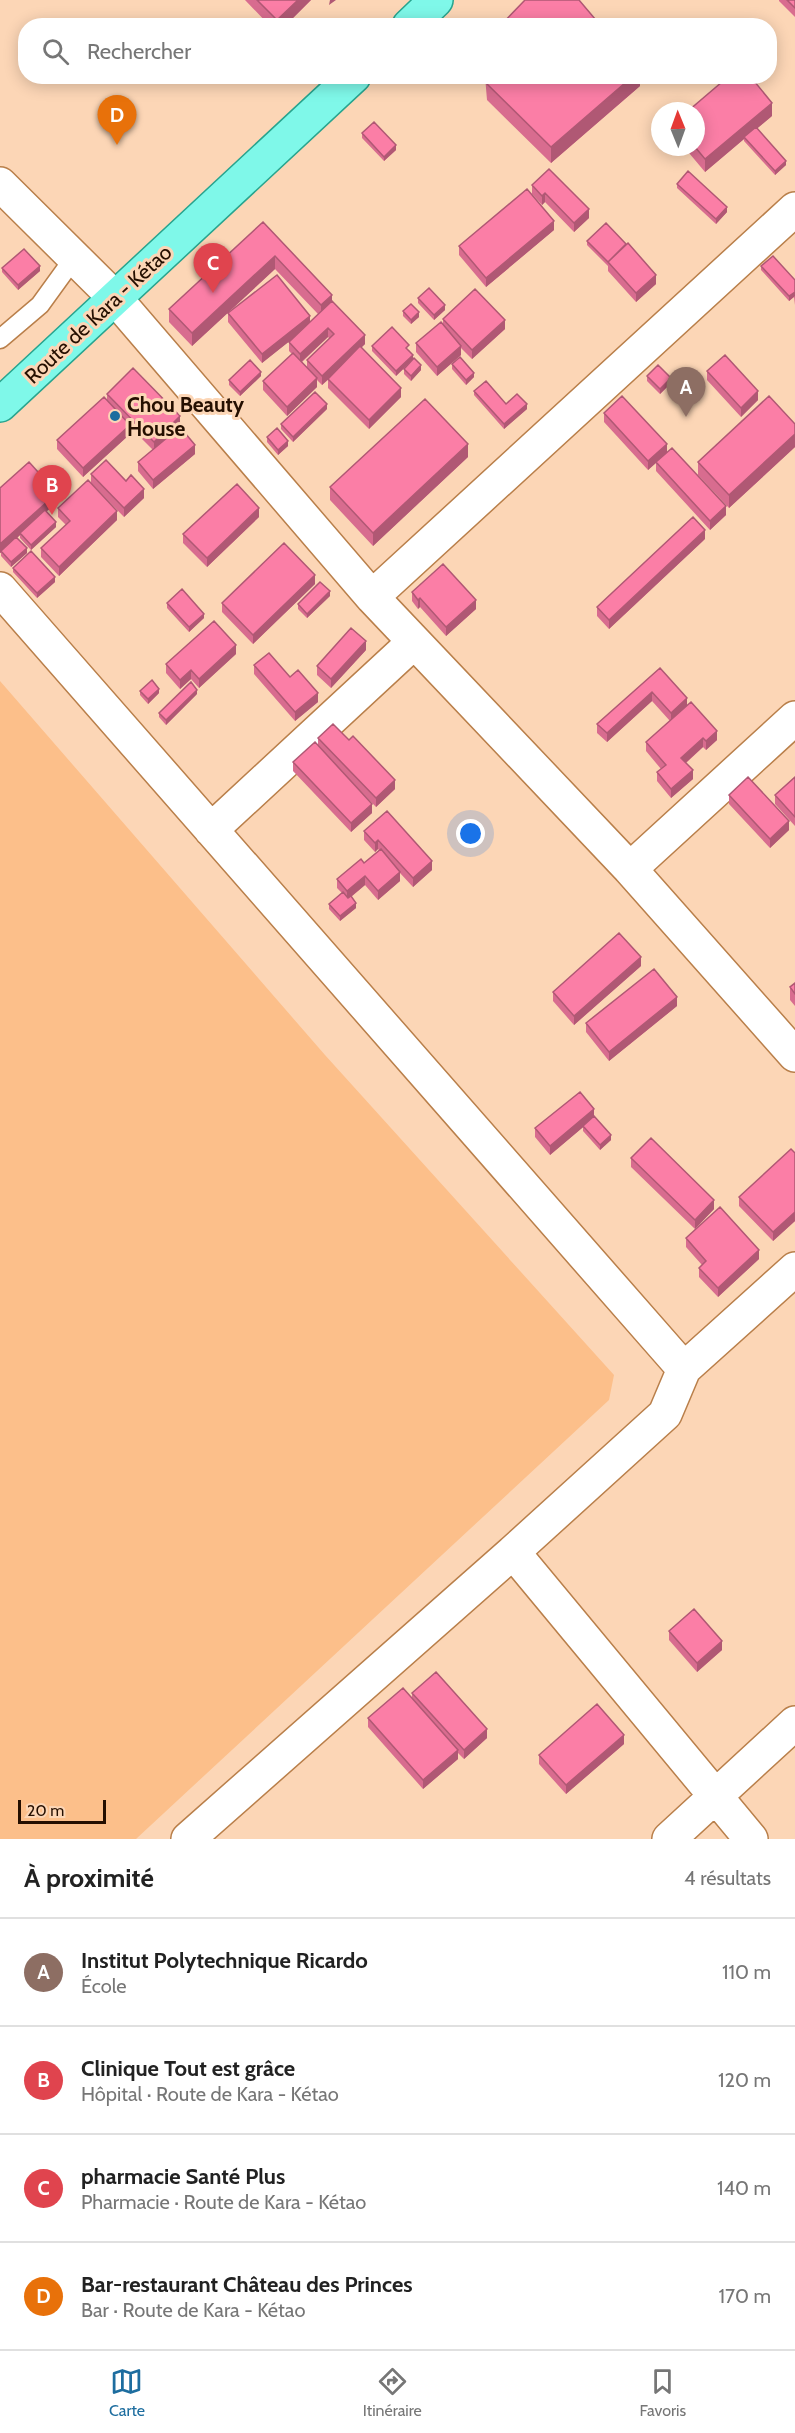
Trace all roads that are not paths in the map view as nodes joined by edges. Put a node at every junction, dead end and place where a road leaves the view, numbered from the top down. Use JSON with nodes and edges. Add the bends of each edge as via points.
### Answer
{"nodes":[{"id":1,"x":436,"y":0,"type":"edge"},
{"id":2,"x":417,"y":18,"type":"edge"},
{"id":3,"x":345,"y":84,"type":"edge"},
{"id":4,"x":0,"y":184,"type":"edge"},
{"id":5,"x":795,"y":209,"type":"edge"},
{"id":6,"x":74,"y":258,"type":"junction"},
{"id":7,"x":116,"y":298,"type":"junction"},
{"id":8,"x":0,"y":339,"type":"edge"},
{"id":9,"x":0,"y":405,"type":"edge"},
{"id":10,"x":0,"y":589,"type":"edge"},
{"id":11,"x":372,"y":597,"type":"junction"},
{"id":12,"x":414,"y":642,"type":"junction"},
{"id":13,"x":795,"y":718,"type":"edge"},
{"id":14,"x":211,"y":830,"type":"junction"},
{"id":15,"x":630,"y":869,"type":"junction"},
{"id":16,"x":795,"y":1055,"type":"edge"},
{"id":17,"x":795,"y":1269,"type":"edge"},
{"id":18,"x":684,"y":1369,"type":"junction"},
{"id":19,"x":513,"y":1552,"type":"junction"},
{"id":20,"x":795,"y":1723,"type":"edge"},
{"id":21,"x":716,"y":1796,"type":"junction"},
{"id":22,"x":188,"y":1839,"type":"edge"},
{"id":23,"x":669,"y":1839,"type":"edge"},
{"id":24,"x":751,"y":1839,"type":"edge"}],
"edges":[{"from":1,"to":2,"type":"main road"},
{"from":3,"to":7,"type":"main road","name":"Route de Kara - Kétao"},
{"from":4,"to":6,"type":"street"},
{"from":5,"to":11,"type":"street"},
{"from":6,"to":7,"type":"street"},
{"from":6,"to":8,"type":"lane","via":[[40,305]]},
{"from":7,"to":9,"type":"main road","name":"Route de Kara - Kétao"},
{"from":7,"to":11,"type":"street"},
{"from":10,"to":14,"type":"street"},
{"from":11,"to":12,"type":"street"},
{"from":12,"to":14,"type":"street"},
{"from":12,"to":15,"type":"street"},
{"from":13,"to":15,"type":"street"},
{"from":14,"to":18,"type":"street"},
{"from":15,"to":16,"type":"street"},
{"from":17,"to":18,"type":"street"},
{"from":18,"to":19,"type":"street","via":[[665,1414]]},
{"from":19,"to":21,"type":"street"},
{"from":19,"to":22,"type":"street"},
{"from":20,"to":21,"type":"street"},
{"from":21,"to":23,"type":"street"},
{"from":21,"to":24,"type":"street"}]}
